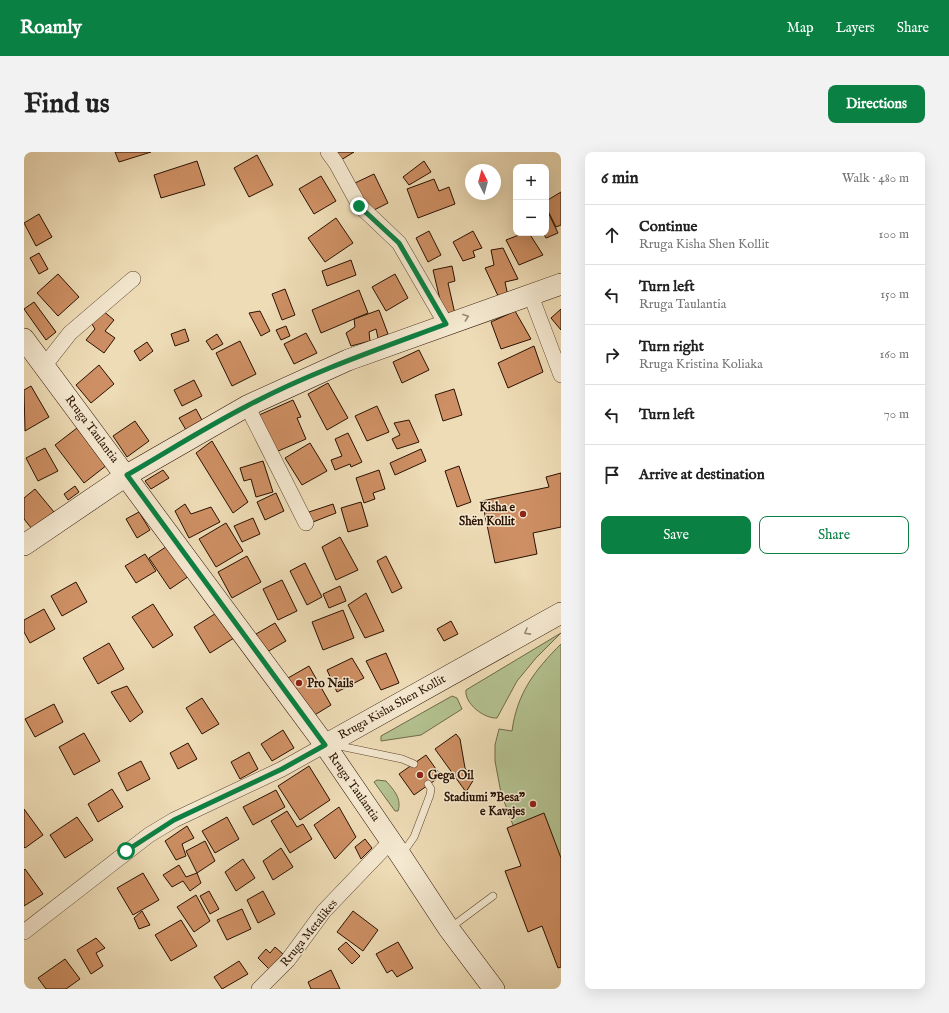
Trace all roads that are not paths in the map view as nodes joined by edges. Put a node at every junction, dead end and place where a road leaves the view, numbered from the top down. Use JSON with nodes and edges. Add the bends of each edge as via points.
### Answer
{"nodes":[{"id":1,"x":328,"y":152,"type":"edge"},
{"id":2,"x":133,"y":279,"type":"dead end"},
{"id":3,"x":561,"y":284,"type":"edge"},
{"id":4,"x":531,"y":296,"type":"junction"},
{"id":5,"x":446,"y":324,"type":"junction"},
{"id":6,"x":24,"y":339,"type":"edge"},
{"id":7,"x":44,"y":366,"type":"junction"},
{"id":8,"x":561,"y":374,"type":"edge"},
{"id":9,"x":247,"y":406,"type":"junction"},
{"id":10,"x":127,"y":475,"type":"junction"},
{"id":11,"x":306,"y":523,"type":"dead end"},
{"id":12,"x":24,"y":545,"type":"edge"},
{"id":13,"x":561,"y":613,"type":"edge"},
{"id":14,"x":325,"y":745,"type":"junction"},
{"id":15,"x":414,"y":764,"type":"dead end"},
{"id":16,"x":428,"y":784,"type":"dead end"},
{"id":17,"x":396,"y":848,"type":"junction"},
{"id":18,"x":493,"y":896,"type":"dead end"},
{"id":19,"x":449,"y":929,"type":"junction"},
{"id":20,"x":24,"y":932,"type":"edge"},
{"id":21,"x":259,"y":989,"type":"edge"},
{"id":22,"x":494,"y":989,"type":"edge"}],
"edges":[{"from":1,"to":5,"type":"street","via":[[359,206],[399,243]]},
{"from":2,"to":7,"type":"street","via":[[70,333]]},
{"from":3,"to":4,"type":"street"},
{"from":5,"to":4,"type":"street","one_way":true},
{"from":4,"to":8,"type":"street"},
{"from":5,"to":9,"type":"street","via":[[348,360]]},
{"from":6,"to":7,"type":"street","name":"Rruga Taulantia"},
{"from":7,"to":10,"type":"street","name":"Rruga Taulantia"},
{"from":9,"to":10,"type":"street"},
{"from":9,"to":11,"type":"street"},
{"from":10,"to":12,"type":"street"},
{"from":10,"to":14,"type":"street","name":"Rruga Taulantia"},
{"from":13,"to":14,"type":"street","name":"Rruga Kisha Shen Kollit","one_way":true},
{"from":14,"to":15,"type":"lane","via":[[353,748],[409,760]]},
{"from":14,"to":17,"type":"street","name":"Rruga Taulantia"},
{"from":14,"to":20,"type":"street","name":"Rruga Kisha Shen Kollit","via":[[149,835]]},
{"from":16,"to":17,"type":"lane","via":[[431,789],[430,795],[414,837]]},
{"from":17,"to":19,"type":"street","name":"Rruga Taulantia"},
{"from":17,"to":21,"type":"street","name":"Rruga Metalikes","via":[[324,911],[288,960]]},
{"from":18,"to":19,"type":"lane"},
{"from":19,"to":22,"type":"street","name":"Rruga Taulantia"}]}
